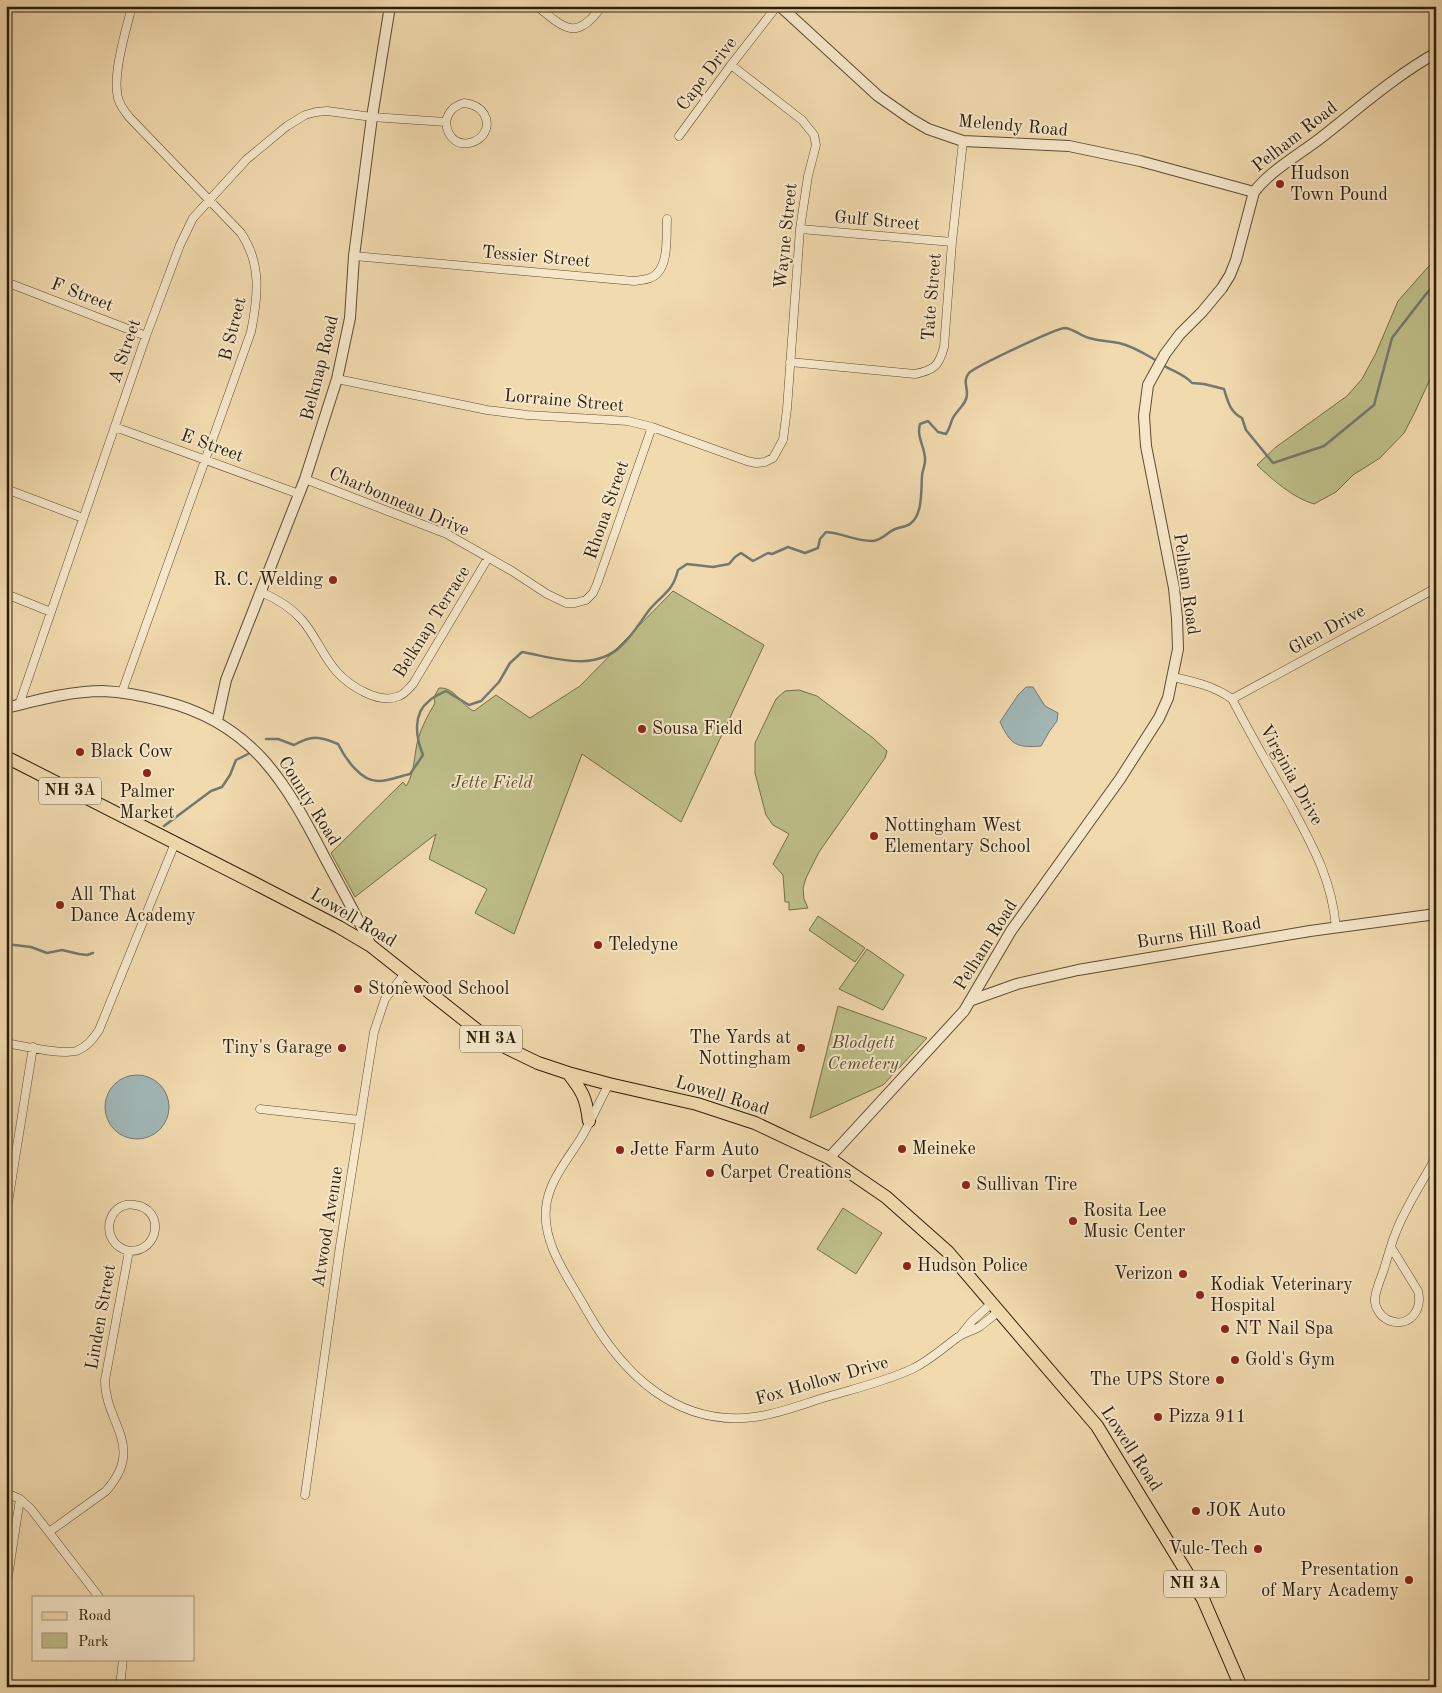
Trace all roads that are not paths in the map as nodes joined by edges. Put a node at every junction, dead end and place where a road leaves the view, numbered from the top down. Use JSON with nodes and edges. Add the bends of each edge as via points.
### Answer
{"nodes":[{"id":1,"x":132,"y":6,"type":"edge"},
{"id":2,"x":390,"y":6,"type":"edge"},
{"id":3,"x":537,"y":6,"type":"edge"},
{"id":4,"x":602,"y":6,"type":"edge"},
{"id":5,"x":778,"y":6,"type":"edge"},
{"id":6,"x":1436,"y":52,"type":"edge"},
{"id":7,"x":731,"y":65,"type":"junction"},
{"id":8,"x":372,"y":117,"type":"junction"},
{"id":9,"x":446,"y":122,"type":"junction"},
{"id":10,"x":679,"y":136,"type":"dead end"},
{"id":11,"x":963,"y":142,"type":"junction"},
{"id":12,"x":1254,"y":192,"type":"junction"},
{"id":13,"x":210,"y":199,"type":"junction"},
{"id":14,"x":667,"y":219,"type":"dead end"},
{"id":15,"x":800,"y":229,"type":"junction"},
{"id":16,"x":952,"y":242,"type":"junction"},
{"id":17,"x":354,"y":256,"type":"junction"},
{"id":18,"x":6,"y":282,"type":"edge"},
{"id":19,"x":146,"y":336,"type":"junction"},
{"id":20,"x":790,"y":362,"type":"junction"},
{"id":21,"x":338,"y":379,"type":"junction"},
{"id":22,"x":115,"y":427,"type":"junction"},
{"id":23,"x":652,"y":427,"type":"junction"},
{"id":24,"x":778,"y":450,"type":"joint"},
{"id":25,"x":206,"y":460,"type":"junction"},
{"id":26,"x":305,"y":479,"type":"junction"},
{"id":27,"x":6,"y":489,"type":"edge"},
{"id":28,"x":299,"y":494,"type":"junction"},
{"id":29,"x":83,"y":518,"type":"junction"},
{"id":30,"x":488,"y":558,"type":"junction"},
{"id":31,"x":1436,"y":588,"type":"edge"},
{"id":32,"x":261,"y":592,"type":"junction"},
{"id":33,"x":6,"y":594,"type":"edge"},
{"id":34,"x":586,"y":600,"type":"joint"},
{"id":35,"x":51,"y":612,"type":"junction"},
{"id":36,"x":1173,"y":678,"type":"junction"},
{"id":37,"x":122,"y":692,"type":"junction"},
{"id":38,"x":1232,"y":699,"type":"junction"},
{"id":39,"x":19,"y":705,"type":"junction"},
{"id":40,"x":6,"y":708,"type":"edge"},
{"id":41,"x":217,"y":721,"type":"junction"},
{"id":42,"x":6,"y":757,"type":"edge"},
{"id":43,"x":174,"y":843,"type":"junction"},
{"id":44,"x":1436,"y":914,"type":"edge"},
{"id":45,"x":1336,"y":928,"type":"junction"},
{"id":46,"x":371,"y":946,"type":"junction"},
{"id":47,"x":406,"y":972,"type":"junction"},
{"id":48,"x":972,"y":1000,"type":"junction"},
{"id":49,"x":6,"y":1043,"type":"edge"},
{"id":50,"x":33,"y":1047,"type":"junction"},
{"id":51,"x":568,"y":1073,"type":"junction"},
{"id":52,"x":609,"y":1084,"type":"junction"},
{"id":53,"x":260,"y":1109,"type":"dead end"},
{"id":54,"x":360,"y":1120,"type":"junction"},
{"id":55,"x":589,"y":1121,"type":"junction"},
{"id":56,"x":1436,"y":1157,"type":"edge"},
{"id":57,"x":829,"y":1158,"type":"junction"},
{"id":58,"x":6,"y":1215,"type":"edge"},
{"id":59,"x":1391,"y":1247,"type":"junction"},
{"id":60,"x":129,"y":1251,"type":"junction"},
{"id":61,"x":996,"y":1307,"type":"junction"},
{"id":62,"x":6,"y":1493,"type":"edge"},
{"id":63,"x":305,"y":1495,"type":"dead end"},
{"id":64,"x":20,"y":1499,"type":"junction"},
{"id":65,"x":49,"y":1532,"type":"junction"},
{"id":66,"x":6,"y":1590,"type":"edge"},
{"id":67,"x":98,"y":1596,"type":"edge"},
{"id":68,"x":122,"y":1660,"type":"edge"},
{"id":69,"x":120,"y":1687,"type":"edge"},
{"id":70,"x":1241,"y":1687,"type":"edge"}],
"edges":[{"from":1,"to":13,"type":"street","name":"B Street","via":[[117,74],[120,103],[130,118]]},
{"from":2,"to":8,"type":"street","name":"Belknap Road"},
{"from":3,"to":4,"type":"street","via":[[571,29],[590,22]]},
{"from":5,"to":7,"type":"street","name":"Cape Drive"},
{"from":5,"to":11,"type":"street","name":"Melendy Road","via":[[894,108],[928,129]]},
{"from":6,"to":12,"type":"street","name":"Pelham Road","via":[[1392,81],[1271,173]]},
{"from":7,"to":10,"type":"street","name":"Cape Drive"},
{"from":7,"to":15,"type":"street","name":"Wayne Street","via":[[802,120],[814,135],[816,145]]},
{"from":8,"to":9,"type":"street","name":"A Street"},
{"from":8,"to":13,"type":"street","name":"A Street","via":[[327,111],[296,120],[248,159]]},
{"from":8,"to":17,"type":"street","name":"Belknap Road"},
{"from":9,"to":9,"type":"street","via":[[446,129],[453,139],[465,144],[477,141],[486,125],[482,111],[477,106],[464,103],[451,110]]},
{"from":11,"to":12,"type":"street","name":"Melendy Road","via":[[1070,146]]},
{"from":11,"to":16,"type":"street","name":"Tate Street"},
{"from":12,"to":36,"type":"street","name":"Pelham Road","via":[[1230,275],[1165,354],[1148,385],[1144,416],[1146,446],[1175,595],[1178,649]]},
{"from":13,"to":19,"type":"street","name":"A Street","via":[[186,231]]},
{"from":13,"to":25,"type":"street","name":"B Street","via":[[233,223],[252,251],[257,271],[257,292],[251,332]]},
{"from":14,"to":17,"type":"street","name":"Tessier Street","via":[[661,269],[651,278],[634,280]]},
{"from":15,"to":16,"type":"street","name":"Gulf Street"},
{"from":15,"to":20,"type":"street","name":"Wayne Street"},
{"from":16,"to":20,"type":"street","name":"Tate Street","via":[[944,347],[934,368],[915,374]]},
{"from":17,"to":21,"type":"street","name":"Belknap Road","via":[[350,318]]},
{"from":18,"to":19,"type":"street","name":"F Street"},
{"from":19,"to":22,"type":"street","name":"A Street"},
{"from":20,"to":24,"type":"street","name":"Wayne Street","via":[[783,440]]},
{"from":21,"to":23,"type":"street","name":"Lorraine Street","via":[[487,410],[628,421]]},
{"from":21,"to":26,"type":"street","name":"Belknap Road"},
{"from":22,"to":25,"type":"street","name":"E Street"},
{"from":22,"to":29,"type":"street","name":"A Street"},
{"from":23,"to":24,"type":"street","name":"Lorraine Street","via":[[756,462],[773,458]]},
{"from":23,"to":34,"type":"street","name":"Rhona Street","via":[[597,584]]},
{"from":25,"to":28,"type":"street","name":"E Street"},
{"from":25,"to":37,"type":"street","name":"B Street"},
{"from":26,"to":28,"type":"street","name":"Belknap Road"},
{"from":26,"to":30,"type":"street","name":"Charbonneau Drive","via":[[447,534]]},
{"from":27,"to":29,"type":"street"},
{"from":28,"to":32,"type":"street","name":"Belknap Road"},
{"from":29,"to":35,"type":"street","name":"A Street"},
{"from":30,"to":32,"type":"street","name":"Belknap Terrace","via":[[413,684],[398,697],[369,694],[344,678],[300,617],[286,605]]},
{"from":30,"to":34,"type":"street","name":"Charbonneau Drive","via":[[556,599],[576,603]]},
{"from":31,"to":38,"type":"street","name":"Glen Drive"},
{"from":32,"to":41,"type":"street","name":"Belknap Road","via":[[226,680]]},
{"from":33,"to":35,"type":"street"},
{"from":35,"to":39,"type":"street","name":"A Street"},
{"from":36,"to":38,"type":"street","name":"Virginia Drive","via":[[1208,685]]},
{"from":36,"to":48,"type":"street","name":"Pelham Road","via":[[1159,718],[1120,779],[1011,931]]},
{"from":37,"to":39,"type":"street","name":"County Road","via":[[79,693]]},
{"from":37,"to":41,"type":"street","name":"County Road","via":[[173,703]]},
{"from":38,"to":45,"type":"street","name":"Virginia Drive","via":[[1316,850],[1330,888]]},
{"from":39,"to":40,"type":"street","name":"County Road"},
{"from":41,"to":46,"type":"street","name":"County Road","via":[[251,746],[286,789]]},
{"from":42,"to":43,"type":"main road","name":"Lowell Road","number":"NH 3A"},
{"from":43,"to":46,"type":"main road","name":"Lowell Road","number":"NH 3A"},
{"from":43,"to":50,"type":"street","via":[[93,1039],[75,1051]]},
{"from":44,"to":45,"type":"street","name":"Burns Hill Road"},
{"from":45,"to":48,"type":"street","name":"Burns Hill Road","via":[[1078,970],[1017,984]]},
{"from":46,"to":47,"type":"main road","name":"Lowell Road","number":"NH 3A"},
{"from":47,"to":51,"type":"main road","name":"Lowell Road","number":"NH 3A","via":[[482,1034],[523,1056]]},
{"from":47,"to":54,"type":"street","name":"Atwood Avenue","via":[[390,990],[380,1011]]},
{"from":48,"to":57,"type":"street","name":"Pelham Road"},
{"from":49,"to":50,"type":"street"},
{"from":50,"to":58,"type":"street"},
{"from":51,"to":52,"type":"main road","name":"Lowell Road","number":"NH 3A"},
{"from":51,"to":55,"type":"main road","via":[[586,1100]]},
{"from":52,"to":55,"type":"street","name":"Fox Hollow Drive"},
{"from":52,"to":57,"type":"main road","name":"Lowell Road","number":"NH 3A","via":[[739,1117]]},
{"from":53,"to":54,"type":"street"},
{"from":54,"to":63,"type":"street","name":"Atwood Avenue"},
{"from":55,"to":61,"type":"street","name":"Fox Hollow Drive","via":[[549,1193],[545,1213],[553,1250],[606,1342],[627,1368],[642,1383],[686,1409],[714,1416],[745,1418],[775,1413],[902,1373],[978,1328]]},
{"from":56,"to":59,"type":"street","via":[[1396,1231]]},
{"from":57,"to":61,"type":"main road","name":"Lowell Road","number":"NH 3A","via":[[917,1223],[948,1252]]},
{"from":59,"to":59,"type":"street","via":[[1420,1298],[1417,1312],[1398,1322],[1384,1318],[1375,1298]]},
{"from":60,"to":60,"type":"street","name":"Linden Street","via":[[143,1248],[154,1234],[152,1215],[136,1205],[122,1206],[109,1221],[112,1240]]},
{"from":60,"to":65,"type":"street","name":"Linden Street","via":[[105,1380],[108,1401],[123,1442],[121,1466],[106,1492]]},
{"from":61,"to":70,"type":"main road","name":"Lowell Road","number":"NH 3A","via":[[1106,1438],[1203,1599]]},
{"from":62,"to":64,"type":"street"},
{"from":64,"to":65,"type":"street"},
{"from":64,"to":66,"type":"street"},
{"from":65,"to":67,"type":"street"},
{"from":68,"to":69,"type":"street"}]}
